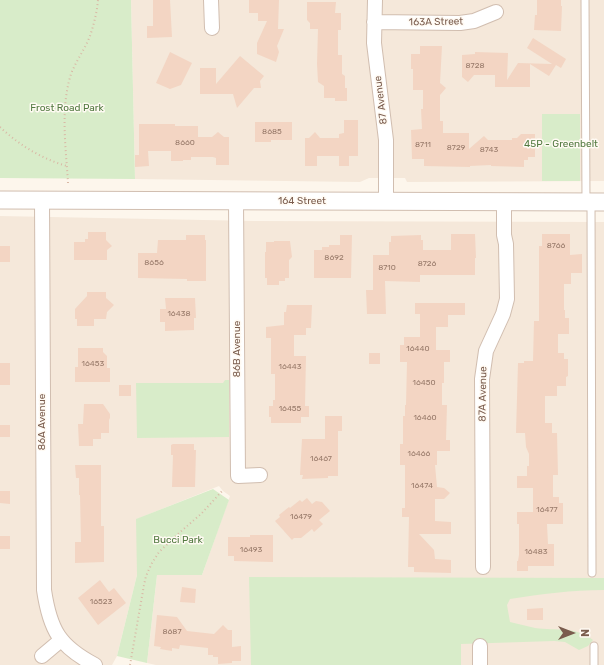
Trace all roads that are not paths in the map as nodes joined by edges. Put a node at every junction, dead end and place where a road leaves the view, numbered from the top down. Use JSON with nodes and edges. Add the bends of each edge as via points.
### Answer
{"nodes":[{"id":1,"x":211,"y":0,"type":"edge"},
{"id":2,"x":375,"y":0,"type":"edge"},
{"id":3,"x":585,"y":0,"type":"edge"},
{"id":4,"x":496,"y":12,"type":"dead end"},
{"id":5,"x":374,"y":22,"type":"junction"},
{"id":6,"x":212,"y":28,"type":"dead end"},
{"id":7,"x":0,"y":200,"type":"edge"},
{"id":8,"x":42,"y":200,"type":"junction"},
{"id":9,"x":236,"y":201,"type":"junction"},
{"id":10,"x":386,"y":201,"type":"junction"},
{"id":11,"x":504,"y":201,"type":"junction"},
{"id":12,"x":594,"y":202,"type":"edge"},
{"id":13,"x":260,"y":475,"type":"dead end"},
{"id":14,"x":483,"y":567,"type":"dead end"},
{"id":15,"x":592,"y":573,"type":"dead end"},
{"id":16,"x":61,"y":640,"type":"junction"},
{"id":17,"x":480,"y":646,"type":"dead end"},
{"id":18,"x":594,"y":646,"type":"dead end"},
{"id":19,"x":42,"y":656,"type":"dead end"},
{"id":20,"x":95,"y":665,"type":"edge"},
{"id":21,"x":480,"y":665,"type":"edge"},
{"id":22,"x":594,"y":665,"type":"edge"}],
"edges":[{"from":1,"to":6,"type":"street"},
{"from":2,"to":5,"type":"street","name":"87 Avenue"},
{"from":3,"to":12,"type":"lane"},
{"from":4,"to":5,"type":"street","name":"163A Street","via":[[474,21],[460,23]]},
{"from":5,"to":10,"type":"street","name":"87 Avenue","via":[[374,43],[386,140]]},
{"from":7,"to":8,"type":"street","name":"164 Street"},
{"from":8,"to":9,"type":"street","name":"164 Street"},
{"from":8,"to":16,"type":"street","name":"86A Avenue","via":[[43,584],[51,620]]},
{"from":9,"to":10,"type":"street","name":"164 Street"},
{"from":9,"to":13,"type":"street","name":"86B Avenue","via":[[238,476]]},
{"from":10,"to":11,"type":"street","name":"164 Street"},
{"from":11,"to":12,"type":"street","name":"164 Street"},
{"from":11,"to":14,"type":"street","name":"87A Avenue","via":[[507,299],[486,351],[482,379]]},
{"from":12,"to":15,"type":"lane"},
{"from":16,"to":19,"type":"street"},
{"from":16,"to":20,"type":"street","via":[[79,656]]},
{"from":17,"to":21,"type":"street"},
{"from":18,"to":22,"type":"lane"}]}
